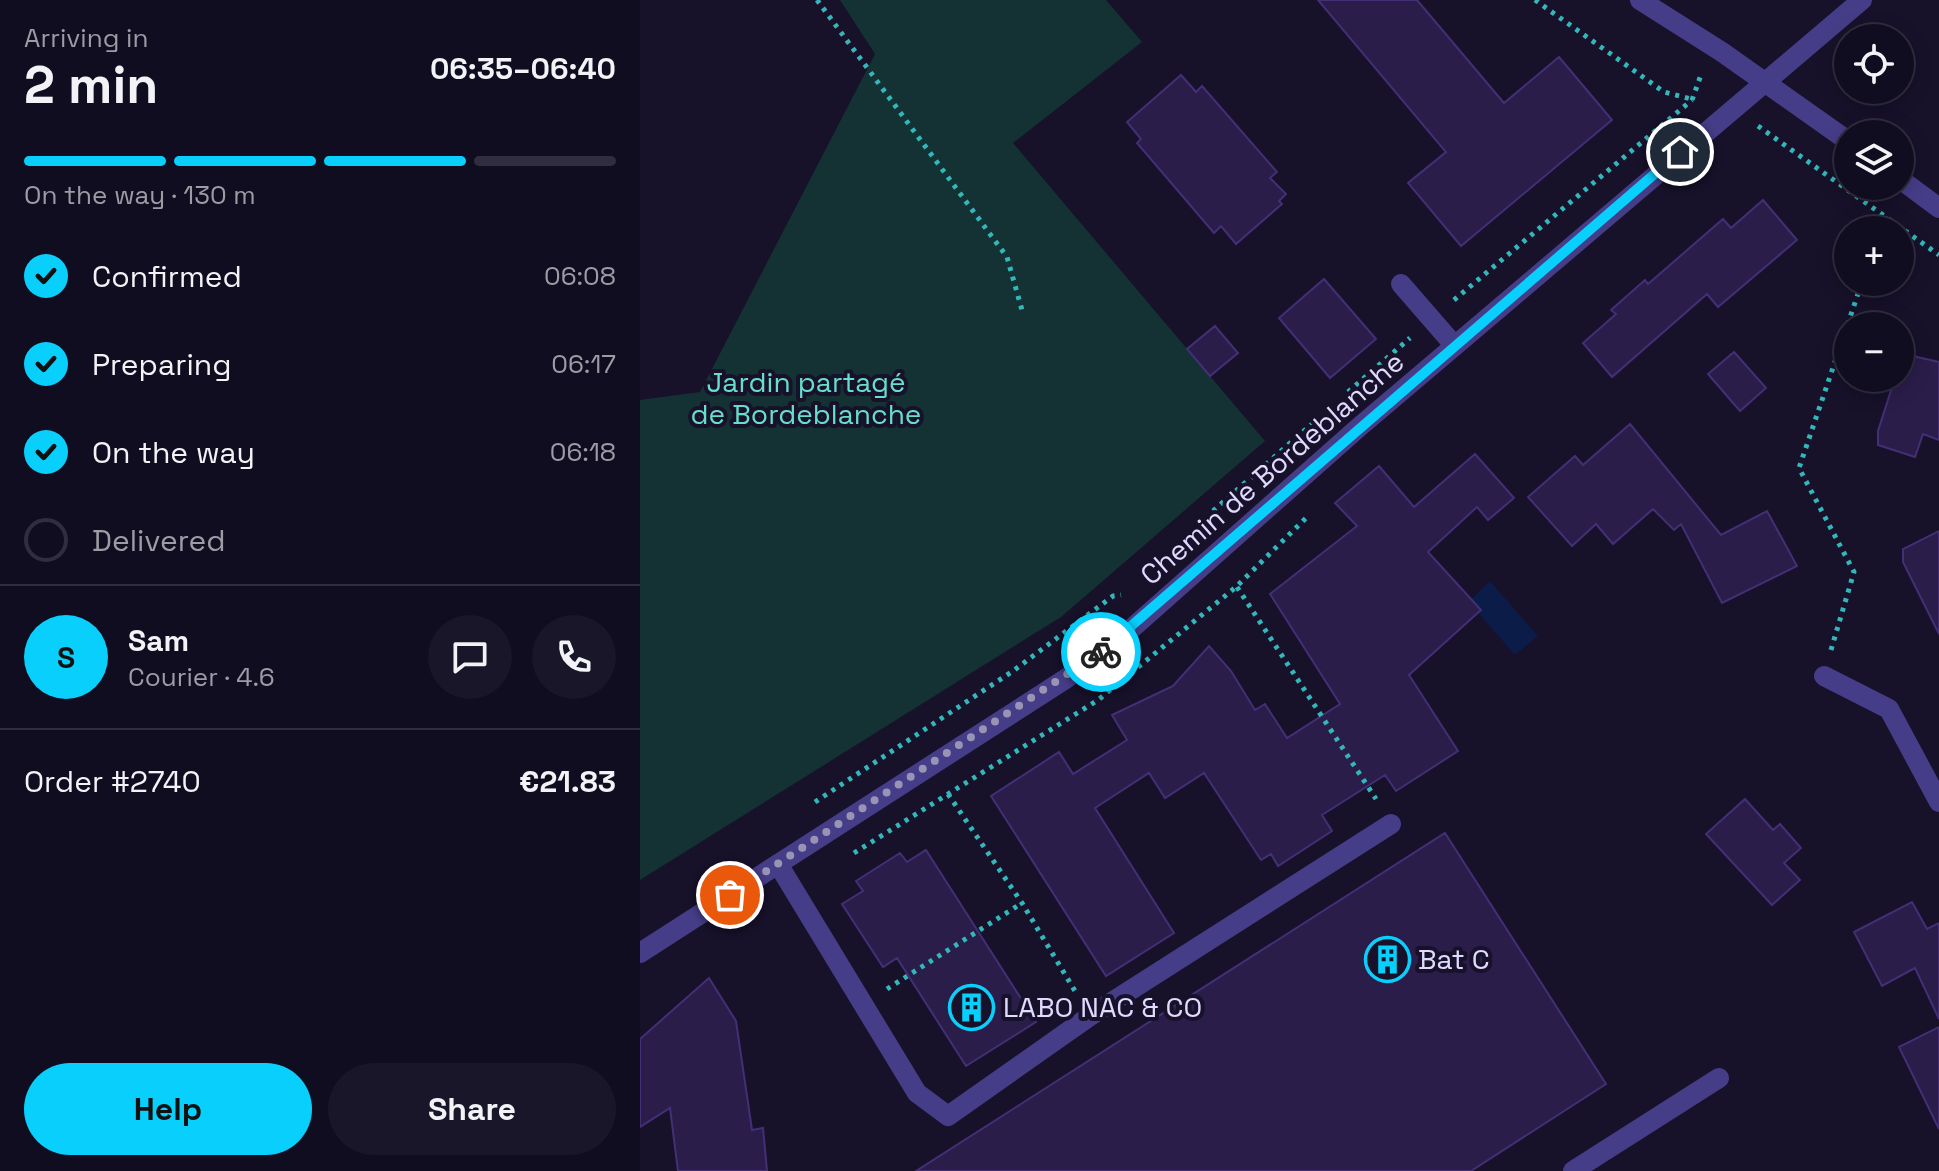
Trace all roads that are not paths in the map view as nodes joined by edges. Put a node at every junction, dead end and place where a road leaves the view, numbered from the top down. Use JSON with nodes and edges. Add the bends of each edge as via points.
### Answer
{"nodes":[{"id":1,"x":1862,"y":0,"type":"edge"},
{"id":2,"x":1650,"y":3,"type":"edge"},
{"id":3,"x":1765,"y":82,"type":"junction"},
{"id":4,"x":1834,"y":131,"type":"edge"},
{"id":5,"x":1914,"y":189,"type":"edge"},
{"id":6,"x":1939,"y":208,"type":"edge"},
{"id":7,"x":1401,"y":284,"type":"dead end"},
{"id":8,"x":1454,"y":345,"type":"junction"},
{"id":9,"x":1824,"y":676,"type":"road end"},
{"id":10,"x":1939,"y":802,"type":"edge"},
{"id":11,"x":1391,"y":824,"type":"road end"},
{"id":12,"x":778,"y":864,"type":"junction"},
{"id":13,"x":640,"y":953,"type":"edge"},
{"id":14,"x":1719,"y":1078,"type":"dead end"},
{"id":15,"x":1573,"y":1171,"type":"edge"}],
"edges":[{"from":1,"to":3,"type":"street","name":"Chemin de Bordeblanche"},
{"from":2,"to":3,"type":"street"},
{"from":3,"to":4,"type":"street"},
{"from":3,"to":8,"type":"street","name":"Chemin de Bordeblanche"},
{"from":5,"to":6,"type":"street"},
{"from":7,"to":8,"type":"street"},
{"from":8,"to":12,"type":"street","name":"Chemin de Bordeblanche","via":[[1130,630],[1067,678]]},
{"from":9,"to":10,"type":"street","via":[[1889,709]]},
{"from":11,"to":12,"type":"street","via":[[1090,1016],[948,1116],[917,1093]]},
{"from":12,"to":13,"type":"street","name":"Chemin de Bordeblanche"},
{"from":14,"to":15,"type":"street"}]}
